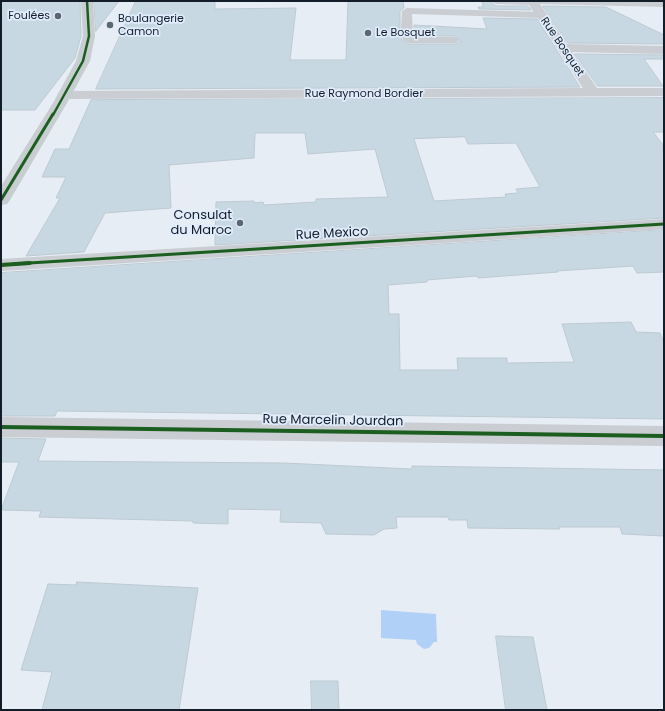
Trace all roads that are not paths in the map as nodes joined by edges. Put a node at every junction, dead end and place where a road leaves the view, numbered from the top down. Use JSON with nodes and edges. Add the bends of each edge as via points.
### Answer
{"nodes":[{"id":1,"x":87,"y":1,"type":"edge"},
{"id":2,"x":496,"y":1,"type":"edge"},
{"id":3,"x":535,"y":1,"type":"edge"},
{"id":4,"x":664,"y":4,"type":"edge"},
{"id":5,"x":541,"y":14,"type":"junction"},
{"id":6,"x":456,"y":40,"type":"dead end"},
{"id":7,"x":563,"y":48,"type":"junction"},
{"id":8,"x":664,"y":50,"type":"edge"},
{"id":9,"x":593,"y":92,"type":"junction"},
{"id":10,"x":664,"y":92,"type":"edge"},
{"id":11,"x":64,"y":95,"type":"junction"},
{"id":12,"x":1,"y":200,"type":"edge"},
{"id":13,"x":664,"y":224,"type":"edge"},
{"id":14,"x":1,"y":265,"type":"edge"},
{"id":15,"x":1,"y":427,"type":"edge"},
{"id":16,"x":664,"y":436,"type":"edge"}],
"edges":[{"from":1,"to":11,"type":"main road","via":[[87,48]]},
{"from":2,"to":3,"type":"street"},
{"from":3,"to":4,"type":"street"},
{"from":3,"to":5,"type":"street","name":"Rue Bosquet"},
{"from":5,"to":6,"type":"lane","via":[[407,11],[408,40]]},
{"from":5,"to":7,"type":"street","name":"Rue Bosquet"},
{"from":7,"to":8,"type":"street"},
{"from":7,"to":9,"type":"street","name":"Rue Bosquet"},
{"from":9,"to":10,"type":"street","name":"Rue Raymond Bordier"},
{"from":9,"to":11,"type":"street","name":"Rue Raymond Bordier"},
{"from":11,"to":12,"type":"main road"},
{"from":13,"to":14,"type":"street","name":"Rue Mexico"},
{"from":15,"to":16,"type":"street","name":"Rue Marcelin Jourdan"}]}
